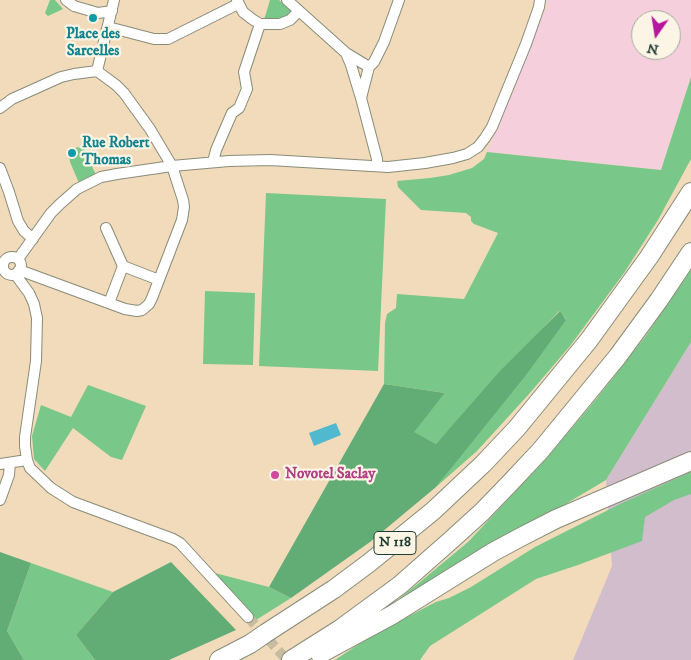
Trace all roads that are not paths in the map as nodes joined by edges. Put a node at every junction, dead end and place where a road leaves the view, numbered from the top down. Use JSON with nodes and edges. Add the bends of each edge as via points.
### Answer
{"nodes":[{"id":1,"x":66,"y":0,"type":"edge"},
{"id":2,"x":114,"y":0,"type":"edge"},
{"id":3,"x":287,"y":0,"type":"edge"},
{"id":4,"x":399,"y":0,"type":"edge"},
{"id":5,"x":540,"y":0,"type":"edge"},
{"id":6,"x":238,"y":2,"type":"edge"},
{"id":7,"x":112,"y":11,"type":"junction"},
{"id":8,"x":299,"y":11,"type":"junction"},
{"id":9,"x":260,"y":24,"type":"junction"},
{"id":10,"x":108,"y":27,"type":"junction"},
{"id":11,"x":346,"y":54,"type":"junction"},
{"id":12,"x":369,"y":67,"type":"junction"},
{"id":13,"x":97,"y":71,"type":"junction"},
{"id":14,"x":361,"y":98,"type":"junction"},
{"id":15,"x":0,"y":108,"type":"edge"},
{"id":16,"x":214,"y":162,"type":"junction"},
{"id":17,"x":172,"y":166,"type":"junction"},
{"id":18,"x":377,"y":166,"type":"junction"},
{"id":19,"x":0,"y":168,"type":"edge"},
{"id":20,"x":691,"y":192,"type":"edge"},
{"id":21,"x":106,"y":228,"type":"dead end"},
{"id":22,"x":33,"y":239,"type":"junction"},
{"id":23,"x":691,"y":252,"type":"edge"},
{"id":24,"x":18,"y":259,"type":"junction"},
{"id":25,"x":2,"y":265,"type":"edge"},
{"id":26,"x":124,"y":266,"type":"junction"},
{"id":27,"x":17,"y":272,"type":"junction"},
{"id":28,"x":159,"y":280,"type":"junction"},
{"id":29,"x":109,"y":303,"type":"junction"},
{"id":30,"x":27,"y":460,"type":"junction"},
{"id":31,"x":691,"y":461,"type":"edge"},
{"id":32,"x":5,"y":464,"type":"edge"},
{"id":33,"x":0,"y":500,"type":"edge"},
{"id":34,"x":248,"y":617,"type":"tunnel mouth"},
{"id":35,"x":218,"y":660,"type":"edge"},
{"id":36,"x":291,"y":660,"type":"edge"},
{"id":37,"x":309,"y":660,"type":"edge"}],
"edges":[{"from":1,"to":7,"type":"street","via":[[74,6],[98,13]]},
{"from":2,"to":7,"type":"street"},
{"from":3,"to":8,"type":"street"},
{"from":4,"to":12,"type":"street","via":[[384,42]]},
{"from":5,"to":18,"type":"street","via":[[492,127],[478,147],[453,158]]},
{"from":6,"to":9,"type":"street","via":[[243,12]]},
{"from":6,"to":10,"type":"street","via":[[168,39],[154,39]]},
{"from":7,"to":10,"type":"street"},
{"from":8,"to":9,"type":"street","via":[[280,24]]},
{"from":8,"to":11,"type":"street"},
{"from":9,"to":16,"type":"street","via":[[244,72],[247,90],[239,108],[232,113]]},
{"from":10,"to":13,"type":"street"},
{"from":11,"to":12,"type":"street"},
{"from":11,"to":14,"type":"street"},
{"from":12,"to":14,"type":"street"},
{"from":13,"to":15,"type":"street","via":[[61,78],[12,99]]},
{"from":13,"to":17,"type":"street","via":[[124,93]]},
{"from":14,"to":18,"type":"street"},
{"from":16,"to":17,"type":"street"},
{"from":16,"to":18,"type":"street","via":[[270,160]]},
{"from":17,"to":22,"type":"street","via":[[101,177],[77,189],[51,213]]},
{"from":17,"to":28,"type":"street","via":[[184,213]]},
{"from":19,"to":22,"type":"street","via":[[18,220]]},
{"from":20,"to":35,"type":"highway","number":"N 118","via":[[589,340],[483,464],[405,535],[334,590]]},
{"from":21,"to":26,"type":"street"},
{"from":22,"to":24,"type":"street"},
{"from":23,"to":36,"type":"highway","number":"N 118","via":[[618,356],[546,443],[493,500],[400,585]]},
{"from":24,"to":25,"type":"street","via":[[10,257]]},
{"from":24,"to":27,"type":"street","via":[[21,264]]},
{"from":25,"to":27,"type":"street","via":[[9,274]]},
{"from":26,"to":28,"type":"street"},
{"from":26,"to":29,"type":"street"},
{"from":27,"to":29,"type":"street"},
{"from":27,"to":30,"type":"street","via":[[34,304],[37,318],[36,361],[25,437]]},
{"from":28,"to":29,"type":"street","via":[[149,304],[142,310],[132,311]]},
{"from":30,"to":32,"type":"street"},
{"from":30,"to":34,"type":"street","via":[[41,479],[73,502],[180,543]]},
{"from":31,"to":37,"type":"highway","via":[[519,538],[392,615]]},
{"from":32,"to":33,"type":"street","via":[[9,475]]}]}
